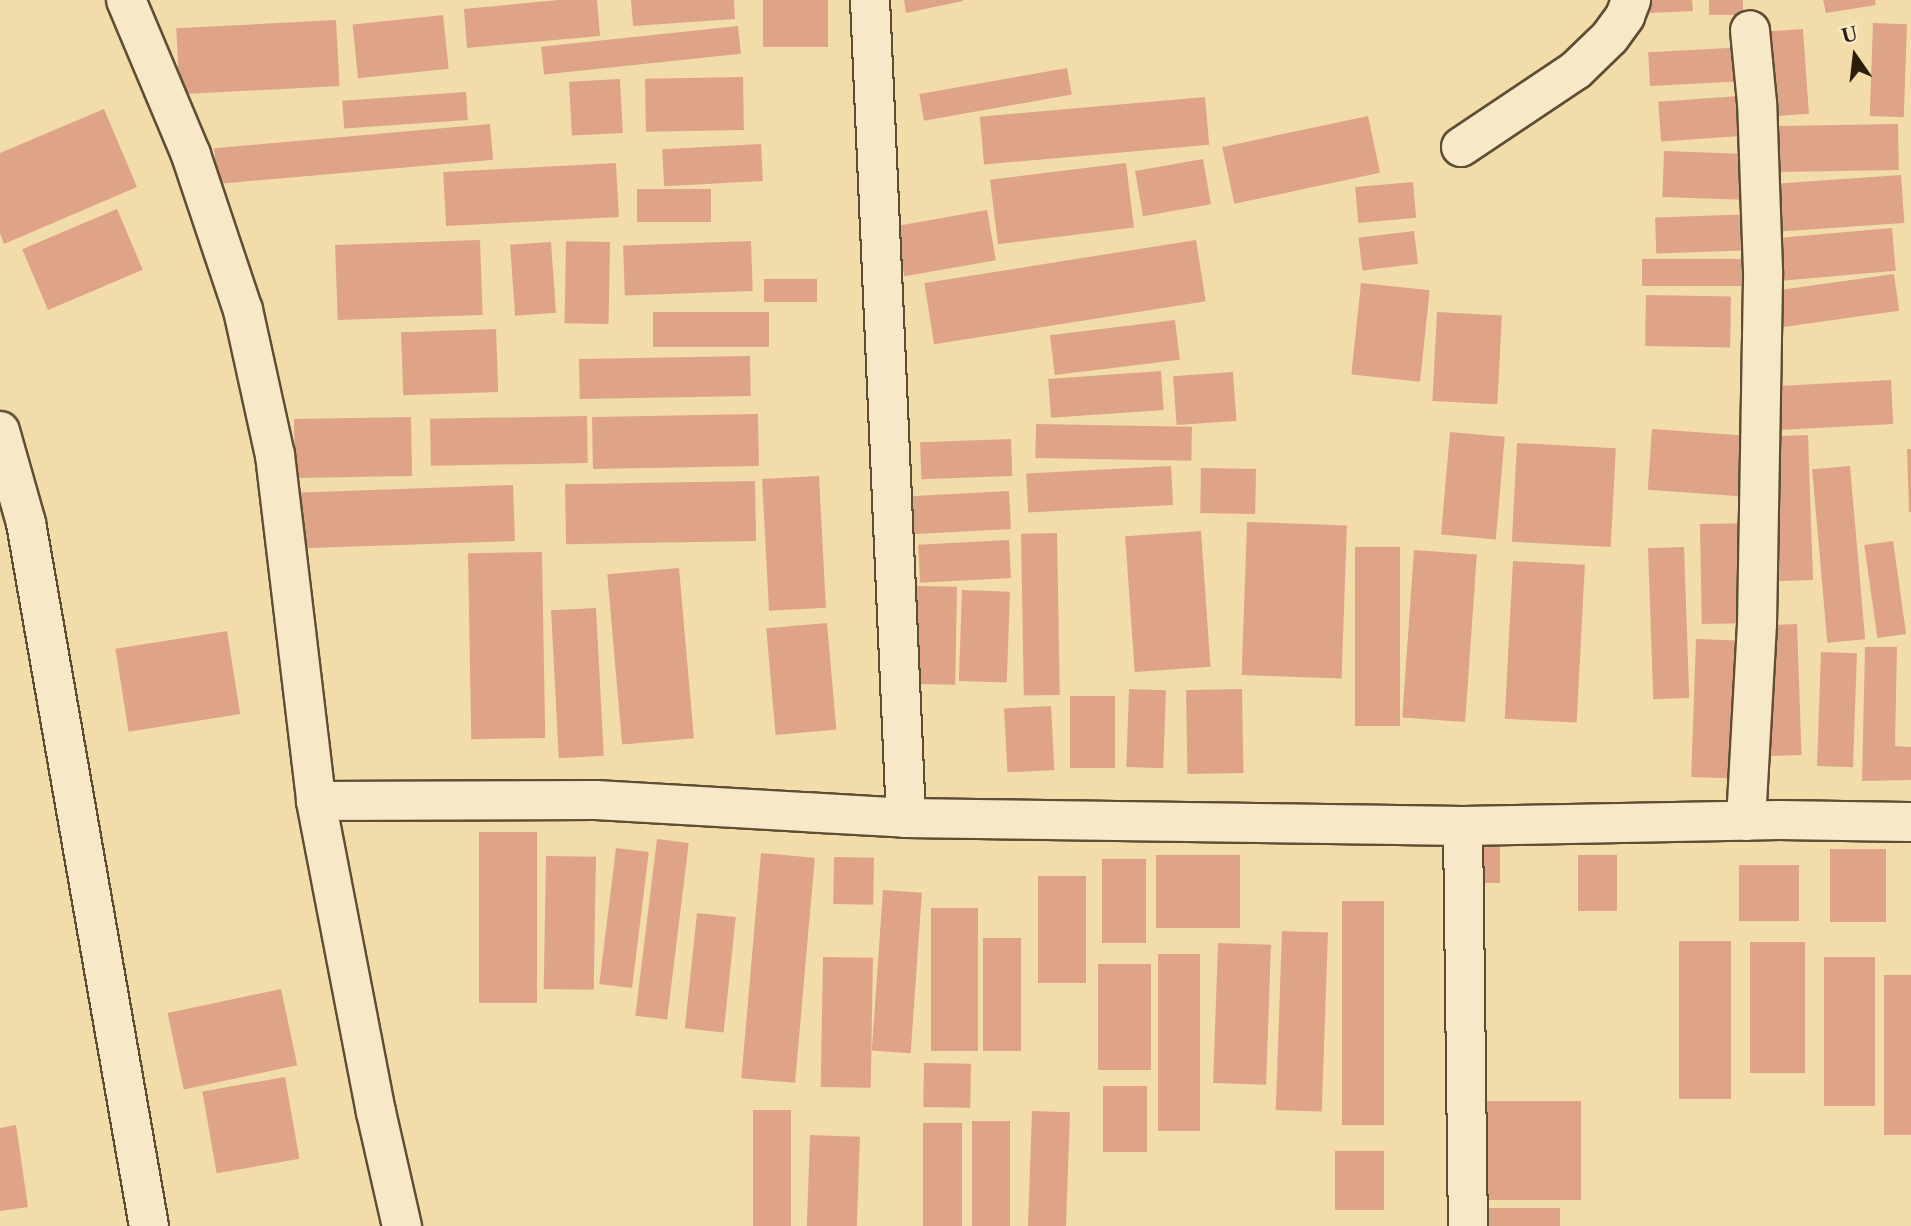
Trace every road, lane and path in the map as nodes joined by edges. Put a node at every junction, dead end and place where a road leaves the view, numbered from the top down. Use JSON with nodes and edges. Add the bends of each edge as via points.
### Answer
{"nodes":[{"id":1,"x":126,"y":0,"type":"edge"},
{"id":2,"x":870,"y":0,"type":"edge"},
{"id":3,"x":1631,"y":0,"type":"edge"},
{"id":4,"x":1750,"y":30,"type":"dead end"},
{"id":5,"x":1461,"y":147,"type":"dead end"},
{"id":6,"x":0,"y":431,"type":"edge"},
{"id":7,"x":316,"y":801,"type":"junction"},
{"id":8,"x":906,"y":818,"type":"junction"},
{"id":9,"x":1746,"y":821,"type":"junction"},
{"id":10,"x":1911,"y":822,"type":"edge"},
{"id":11,"x":1463,"y":826,"type":"junction"},
{"id":12,"x":149,"y":1226,"type":"edge"},
{"id":13,"x":402,"y":1226,"type":"edge"},
{"id":14,"x":1468,"y":1226,"type":"edge"}],
"edges":[{"from":1,"to":7,"type":"street","via":[[191,155],[243,310],[275,455]]},
{"from":2,"to":8,"type":"street"},
{"from":3,"to":5,"type":"street","via":[[1610,37],[1576,69]]},
{"from":4,"to":9,"type":"street","via":[[1758,103],[1763,271],[1757,624]]},
{"from":6,"to":12,"type":"street","via":[[26,523]]},
{"from":7,"to":8,"type":"street","via":[[596,800]]},
{"from":7,"to":13,"type":"street","via":[[370,1086]]},
{"from":8,"to":11,"type":"street"},
{"from":9,"to":10,"type":"street"},
{"from":9,"to":11,"type":"street"},
{"from":11,"to":14,"type":"street"}]}
